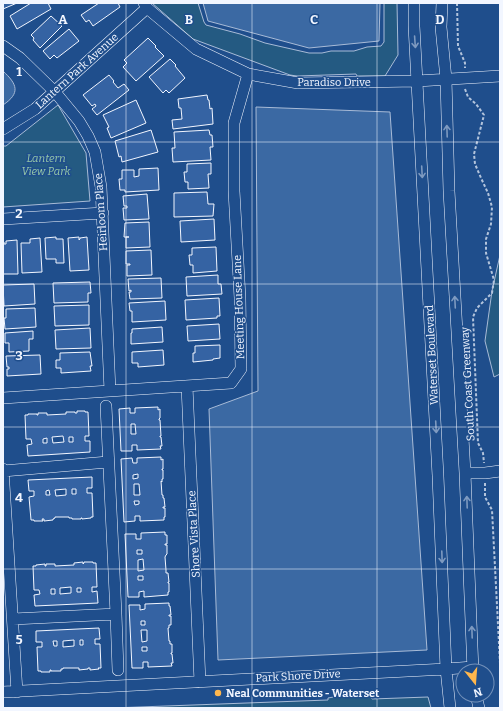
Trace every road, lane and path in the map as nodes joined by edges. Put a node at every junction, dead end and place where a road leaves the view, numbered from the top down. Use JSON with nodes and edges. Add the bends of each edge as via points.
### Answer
{"nodes":[{"id":1,"x":414,"y":3,"type":"edge"},
{"id":2,"x":442,"y":3,"type":"edge"},
{"id":3,"x":457,"y":3,"type":"edge"},
{"id":4,"x":146,"y":5,"type":"edge"},
{"id":5,"x":3,"y":46,"type":"edge"},
{"id":6,"x":248,"y":74,"type":"junction"},
{"id":7,"x":500,"y":76,"type":"edge"},
{"id":8,"x":465,"y":78,"type":"junction"},
{"id":9,"x":446,"y":79,"type":"junction"},
{"id":10,"x":417,"y":81,"type":"junction"},
{"id":11,"x":54,"y":92,"type":"junction"},
{"id":12,"x":3,"y":129,"type":"edge"},
{"id":13,"x":103,"y":213,"type":"junction"},
{"id":14,"x":3,"y":219,"type":"edge"},
{"id":15,"x":187,"y":386,"type":"junction"},
{"id":16,"x":110,"y":391,"type":"junction"},
{"id":17,"x":3,"y":398,"type":"edge"},
{"id":18,"x":106,"y":406,"type":"dead end"},
{"id":19,"x":108,"y":462,"type":"junction"},
{"id":20,"x":3,"y":470,"type":"edge"},
{"id":21,"x":500,"y":471,"type":"edge"},
{"id":22,"x":465,"y":473,"type":"junction"},
{"id":23,"x":485,"y":473,"type":"junction"},
{"id":24,"x":116,"y":614,"type":"junction"},
{"id":25,"x":13,"y":619,"type":"junction"},
{"id":26,"x":473,"y":663,"type":"edge"},
{"id":27,"x":500,"y":663,"type":"edge"},
{"id":28,"x":446,"y":669,"type":"junction"},
{"id":29,"x":455,"y":669,"type":"edge"},
{"id":30,"x":118,"y":670,"type":"dead end"},
{"id":31,"x":200,"y":682,"type":"junction"},
{"id":32,"x":3,"y":692,"type":"edge"},
{"id":33,"x":17,"y":692,"type":"junction"},
{"id":34,"x":450,"y":708,"type":"edge"}],
"edges":[{"from":1,"to":10,"type":"street","name":"Waterset Boulevard","one_way":true},
{"from":2,"to":9,"type":"street","via":[[441,27]]},
{"from":3,"to":8,"type":"path","name":"South Coast Greenway","via":[[458,46],[465,62]]},
{"from":4,"to":6,"type":"street","name":"Paradiso Drive","via":[[196,49]]},
{"from":4,"to":11,"type":"street","name":"Lantern Park Avenue"},
{"from":5,"to":11,"type":"street","name":"Heirloom Place","via":[[20,58]]},
{"from":6,"to":10,"type":"street","name":"Paradiso Drive","via":[[298,82]]},
{"from":6,"to":15,"type":"street","name":"Meeting House Lane","via":[[234,123],[241,369],[231,383]]},
{"from":7,"to":8,"type":"street","name":"Paradiso Drive"},
{"from":8,"to":9,"type":"street","name":"Paradiso Drive"},
{"from":8,"to":23,"type":"path","name":"South Coast Greenway","via":[[468,97],[484,115],[474,154],[475,164],[492,207],[491,224],[486,239],[486,253],[494,280],[492,293],[473,317],[478,443],[483,454]]},
{"from":9,"to":10,"type":"street","name":"Paradiso Drive"},
{"from":22,"to":9,"type":"street","one_way":true,"via":[[449,191]]},
{"from":10,"to":28,"type":"street","name":"Waterset Boulevard","one_way":true},
{"from":11,"to":12,"type":"street","name":"Lantern Park Avenue","via":[[35,109]]},
{"from":11,"to":13,"type":"street","name":"Heirloom Place","via":[[79,121],[95,152]]},
{"from":13,"to":14,"type":"street"},
{"from":13,"to":16,"type":"street","name":"Heirloom Place"},
{"from":15,"to":16,"type":"street","name":"Meeting House Lane"},
{"from":15,"to":31,"type":"street","name":"Shore Vista Place"},
{"from":16,"to":17,"type":"street","name":"Meeting House Lane"},
{"from":18,"to":19,"type":"street"},
{"from":19,"to":20,"type":"street"},
{"from":19,"to":24,"type":"street"},
{"from":20,"to":25,"type":"street"},
{"from":21,"to":23,"type":"street"},
{"from":22,"to":23,"type":"street"},
{"from":26,"to":22,"type":"street","one_way":true},
{"from":23,"to":27,"type":"path","name":"South Coast Greenway","via":[[485,497],[492,510]]},
{"from":24,"to":25,"type":"street"},
{"from":24,"to":30,"type":"street"},
{"from":25,"to":33,"type":"street"},
{"from":28,"to":29,"type":"street","name":"Park Shore Drive"},
{"from":28,"to":31,"type":"street","name":"Park Shore Drive"},
{"from":28,"to":34,"type":"street","name":"Waterset Boulevard"},
{"from":31,"to":33,"type":"street","name":"Park Shore Drive"},
{"from":32,"to":33,"type":"street","name":"Park Shore Drive"}]}
